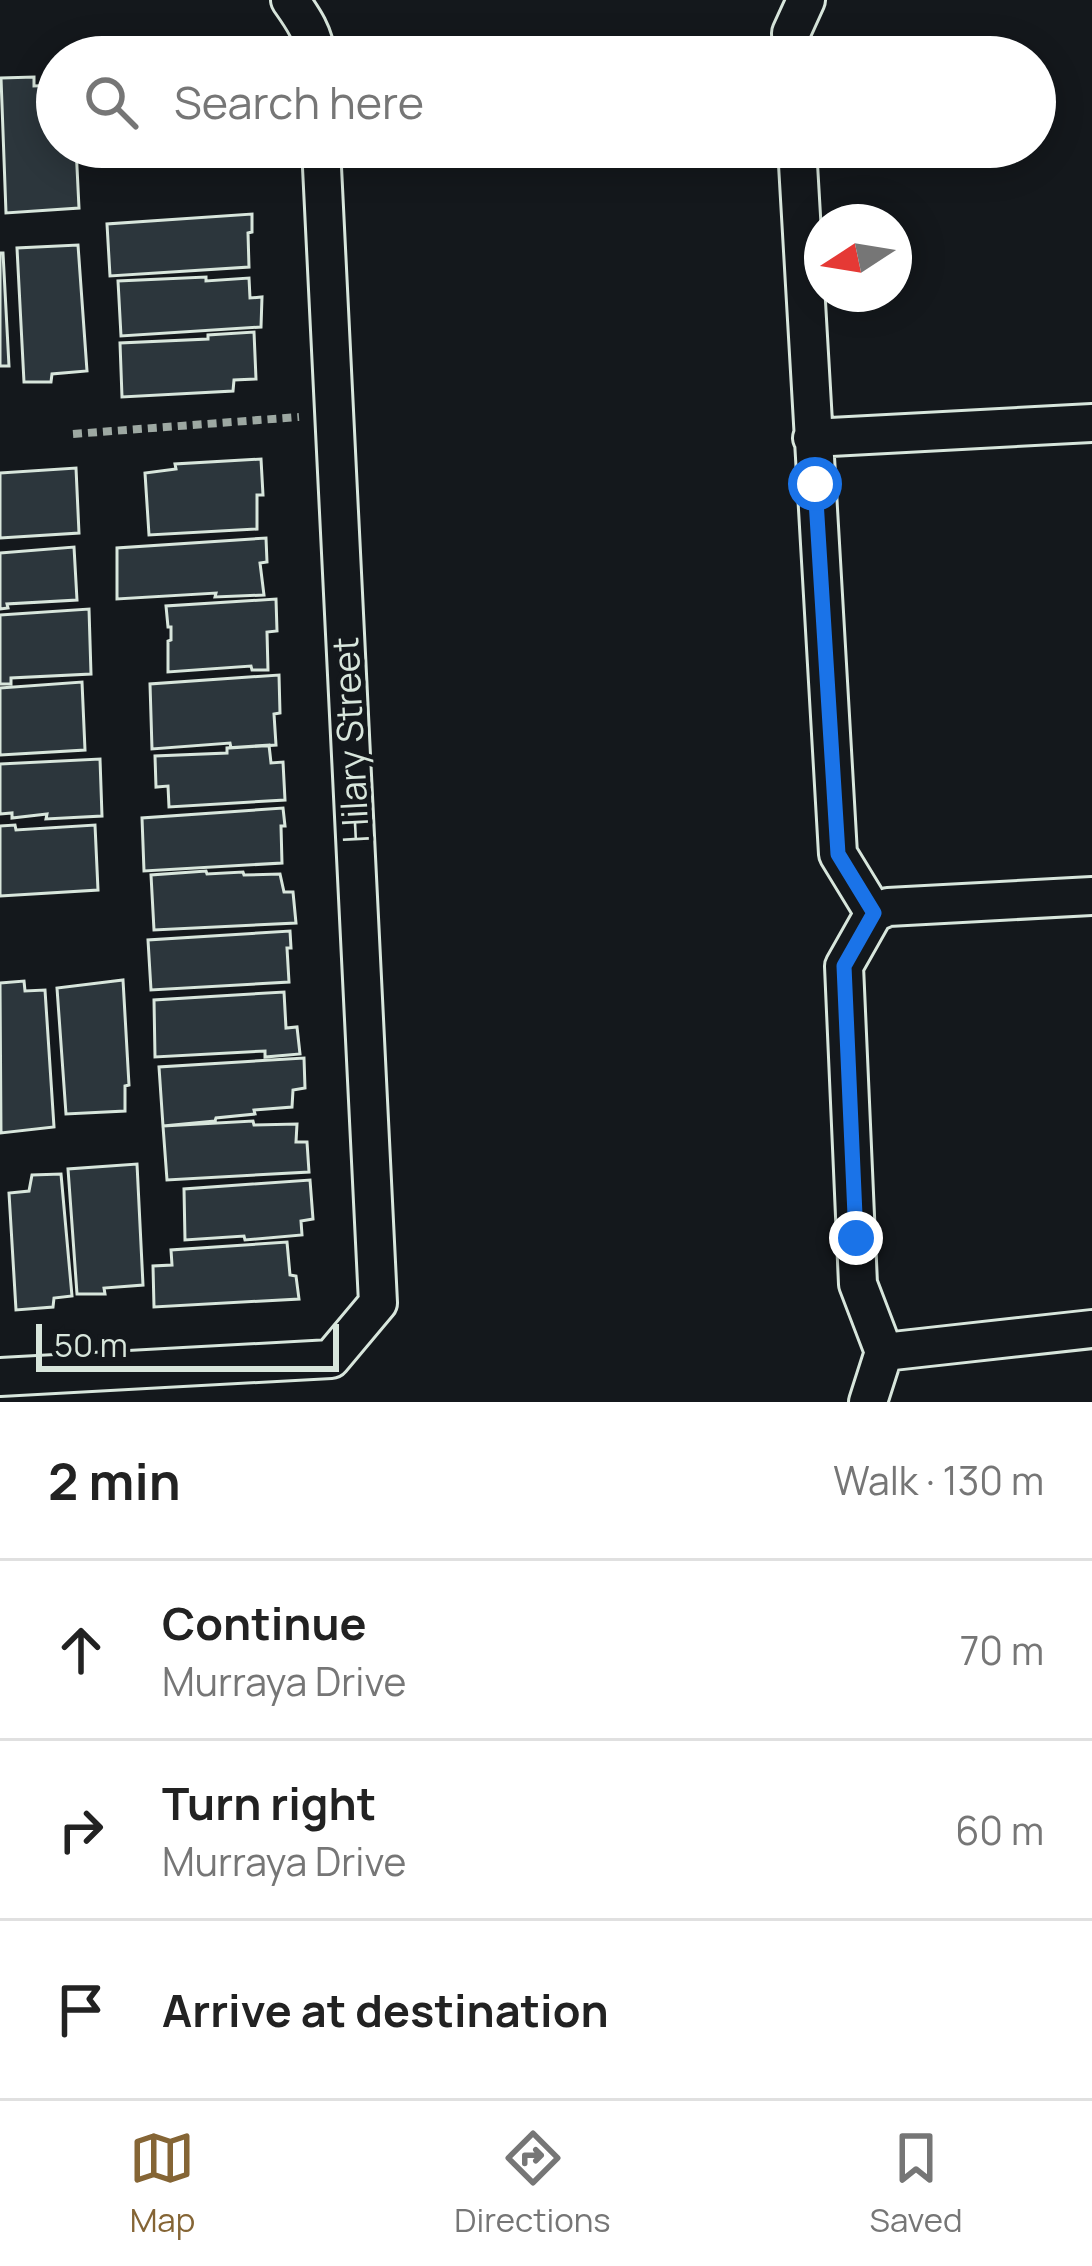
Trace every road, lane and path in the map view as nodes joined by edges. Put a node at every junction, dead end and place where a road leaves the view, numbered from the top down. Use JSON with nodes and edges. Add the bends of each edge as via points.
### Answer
{"nodes":[{"id":1,"x":290,"y":0,"type":"edge"},
{"id":2,"x":806,"y":0,"type":"edge"},
{"id":3,"x":311,"y":36,"type":"edge"},
{"id":4,"x":791,"y":36,"type":"edge"},
{"id":5,"x":322,"y":168,"type":"edge"},
{"id":6,"x":798,"y":168,"type":"edge"},
{"id":7,"x":334,"y":414,"type":"junction"},
{"id":8,"x":1092,"y":423,"type":"edge"},
{"id":9,"x":73,"y":434,"type":"dead end"},
{"id":10,"x":812,"y":438,"type":"junction"},
{"id":11,"x":1092,"y":896,"type":"edge"},
{"id":12,"x":874,"y":913,"type":"junction"},
{"id":13,"x":1092,"y":1329,"type":"edge"},
{"id":14,"x":884,"y":1352,"type":"junction"},
{"id":15,"x":0,"y":1377,"type":"edge"},
{"id":16,"x":868,"y":1402,"type":"edge"}],
"edges":[{"from":1,"to":3,"type":"street"},
{"from":2,"to":4,"type":"street"},
{"from":5,"to":7,"type":"street","name":"Hilary Street"},
{"from":6,"to":10,"type":"street"},
{"from":7,"to":9,"type":"path"},
{"from":7,"to":15,"type":"street","name":"Hilary Street","via":[[378,1303],[331,1359]]},
{"from":8,"to":10,"type":"street"},
{"from":10,"to":12,"type":"street","via":[[838,854]]},
{"from":11,"to":12,"type":"street"},
{"from":12,"to":14,"type":"street","via":[[844,966],[858,1284]]},
{"from":13,"to":14,"type":"street"},
{"from":14,"to":16,"type":"street"}]}
